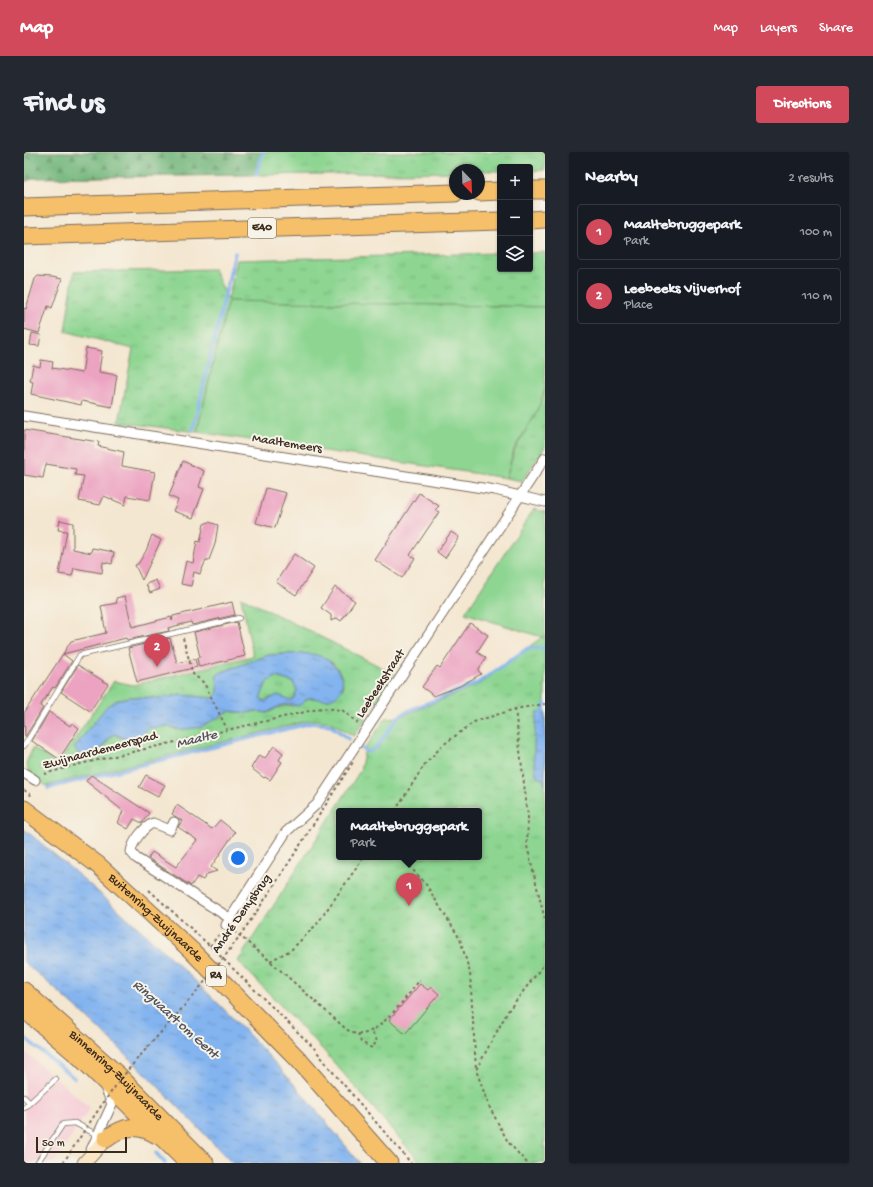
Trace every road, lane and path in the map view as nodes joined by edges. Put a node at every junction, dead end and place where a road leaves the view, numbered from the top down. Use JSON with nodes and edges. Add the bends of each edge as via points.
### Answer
{"nodes":[{"id":1,"x":533,"y":190,"type":"edge"},
{"id":2,"x":545,"y":190,"type":"edge"},
{"id":3,"x":497,"y":191,"type":"edge"},
{"id":4,"x":485,"y":192,"type":"edge"},
{"id":5,"x":449,"y":193,"type":"edge"},
{"id":6,"x":24,"y":207,"type":"edge"},
{"id":7,"x":545,"y":219,"type":"edge"},
{"id":8,"x":533,"y":220,"type":"edge"},
{"id":9,"x":497,"y":221,"type":"edge"},
{"id":10,"x":24,"y":236,"type":"edge"},
{"id":11,"x":24,"y":416,"type":"edge"},
{"id":12,"x":545,"y":458,"type":"edge"},
{"id":13,"x":521,"y":495,"type":"junction"},
{"id":14,"x":545,"y":502,"type":"edge"},
{"id":15,"x":239,"y":618,"type":"dead end"},
{"id":16,"x":181,"y":632,"type":"junction"},
{"id":17,"x":545,"y":704,"type":"edge"},
{"id":18,"x":515,"y":709,"type":"junction"},
{"id":19,"x":227,"y":729,"type":"junction"},
{"id":20,"x":366,"y":731,"type":"junction"},
{"id":21,"x":24,"y":746,"type":"edge"},
{"id":22,"x":353,"y":762,"type":"dead end"},
{"id":23,"x":24,"y":773,"type":"edge"},
{"id":24,"x":35,"y":780,"type":"junction"},
{"id":25,"x":27,"y":792,"type":"dead end"},
{"id":26,"x":396,"y":808,"type":"edge"},
{"id":27,"x":24,"y":809,"type":"edge"},
{"id":28,"x":174,"y":822,"type":"dead end"},
{"id":29,"x":362,"y":860,"type":"edge"},
{"id":30,"x":404,"y":860,"type":"edge"},
{"id":31,"x":545,"y":920,"type":"edge"},
{"id":32,"x":228,"y":922,"type":"junction"},
{"id":33,"x":218,"y":937,"type":"dead end"},
{"id":34,"x":210,"y":946,"type":"dead end"},
{"id":35,"x":270,"y":961,"type":"junction"},
{"id":36,"x":545,"y":963,"type":"edge"},
{"id":37,"x":420,"y":980,"type":"dead end"},
{"id":38,"x":24,"y":991,"type":"edge"},
{"id":39,"x":24,"y":1009,"type":"edge"},
{"id":40,"x":372,"y":1032,"type":"junction"},
{"id":41,"x":358,"y":1034,"type":"junction"},
{"id":42,"x":476,"y":1070,"type":"junction"},
{"id":43,"x":101,"y":1077,"type":"junction"},
{"id":44,"x":56,"y":1079,"type":"dead end"},
{"id":45,"x":24,"y":1097,"type":"edge"},
{"id":46,"x":30,"y":1103,"type":"junction"},
{"id":47,"x":24,"y":1108,"type":"edge"},
{"id":48,"x":102,"y":1137,"type":"junction"},
{"id":49,"x":164,"y":1140,"type":"junction"},
{"id":50,"x":85,"y":1162,"type":"edge"},
{"id":51,"x":36,"y":1163,"type":"edge"},
{"id":52,"x":63,"y":1163,"type":"edge"},
{"id":53,"x":188,"y":1163,"type":"edge"},
{"id":54,"x":205,"y":1163,"type":"edge"},
{"id":55,"x":389,"y":1163,"type":"edge"},
{"id":56,"x":527,"y":1163,"type":"edge"}],
"edges":[{"from":1,"to":2,"type":"highway"},
{"from":3,"to":4,"type":"highway"},
{"from":5,"to":6,"type":"highway","number":"E40"},
{"from":7,"to":8,"type":"highway"},
{"from":9,"to":10,"type":"highway","number":"E40"},
{"from":11,"to":13,"type":"street","name":"Maaltemeers"},
{"from":12,"to":13,"type":"street","name":"Leebeekstraat"},
{"from":13,"to":14,"type":"street","name":"Maaltemeers"},
{"from":13,"to":20,"type":"street","name":"Leebeekstraat"},
{"from":15,"to":16,"type":"lane"},
{"from":16,"to":19,"type":"path","via":[[193,674],[204,683]]},
{"from":16,"to":21,"type":"lane","via":[[80,655]]},
{"from":17,"to":18,"type":"path"},
{"from":18,"to":26,"type":"path","via":[[474,722],[443,745],[425,764]]},
{"from":18,"to":31,"type":"path","via":[[528,817],[527,846]]},
{"from":19,"to":20,"type":"path","name":"Zwijnaardemeerspad","via":[[304,711],[333,708],[342,710]]},
{"from":19,"to":24,"type":"path","name":"Zwijnaardemeerspad","via":[[50,771]]},
{"from":20,"to":32,"type":"street","name":"Leebeekstraat","via":[[317,804],[286,832]]},
{"from":22,"to":52,"type":"path","name":"André Denysbrug","bridge":true,"via":[[226,955],[122,1079]]},
{"from":23,"to":24,"type":"street"},
{"from":24,"to":25,"type":"path","name":"Zwijnaardemeerspad"},
{"from":27,"to":55,"type":"highway","name":"Buitenring-Zwijnaarde","number":"R4","via":[[98,866],[191,950],[297,1058]]},
{"from":28,"to":32,"type":"street","via":[[170,830],[153,823],[148,825],[131,852]]},
{"from":29,"to":35,"type":"path","via":[[317,924],[291,950]]},
{"from":30,"to":42,"type":"path","via":[[425,883],[460,939],[470,973]]},
{"from":32,"to":35,"type":"path"},
{"from":33,"to":34,"type":"path"},
{"from":35,"to":41,"type":"path","via":[[346,1030]]},
{"from":36,"to":42,"type":"path","via":[[508,1012]]},
{"from":37,"to":40,"type":"path"},
{"from":38,"to":54,"type":"highway","name":"Binnenring-Zwijnaarde","via":[[118,1075]]},
{"from":39,"to":43,"type":"highway"},
{"from":40,"to":41,"type":"path"},
{"from":40,"to":41,"type":"path","via":[[376,1041],[372,1048],[361,1042]]},
{"from":42,"to":56,"type":"path","via":[[489,1106],[508,1142]]},
{"from":43,"to":48,"type":"street","via":[[112,1104]]},
{"from":43,"to":49,"type":"highway"},
{"from":44,"to":46,"type":"lane"},
{"from":45,"to":46,"type":"lane"},
{"from":46,"to":47,"type":"lane"},
{"from":48,"to":49,"type":"highway","via":[[126,1127],[150,1131]]},
{"from":48,"to":50,"type":"main road"},
{"from":48,"to":51,"type":"lane","via":[[75,1124],[63,1124]]},
{"from":49,"to":53,"type":"highway"}]}
